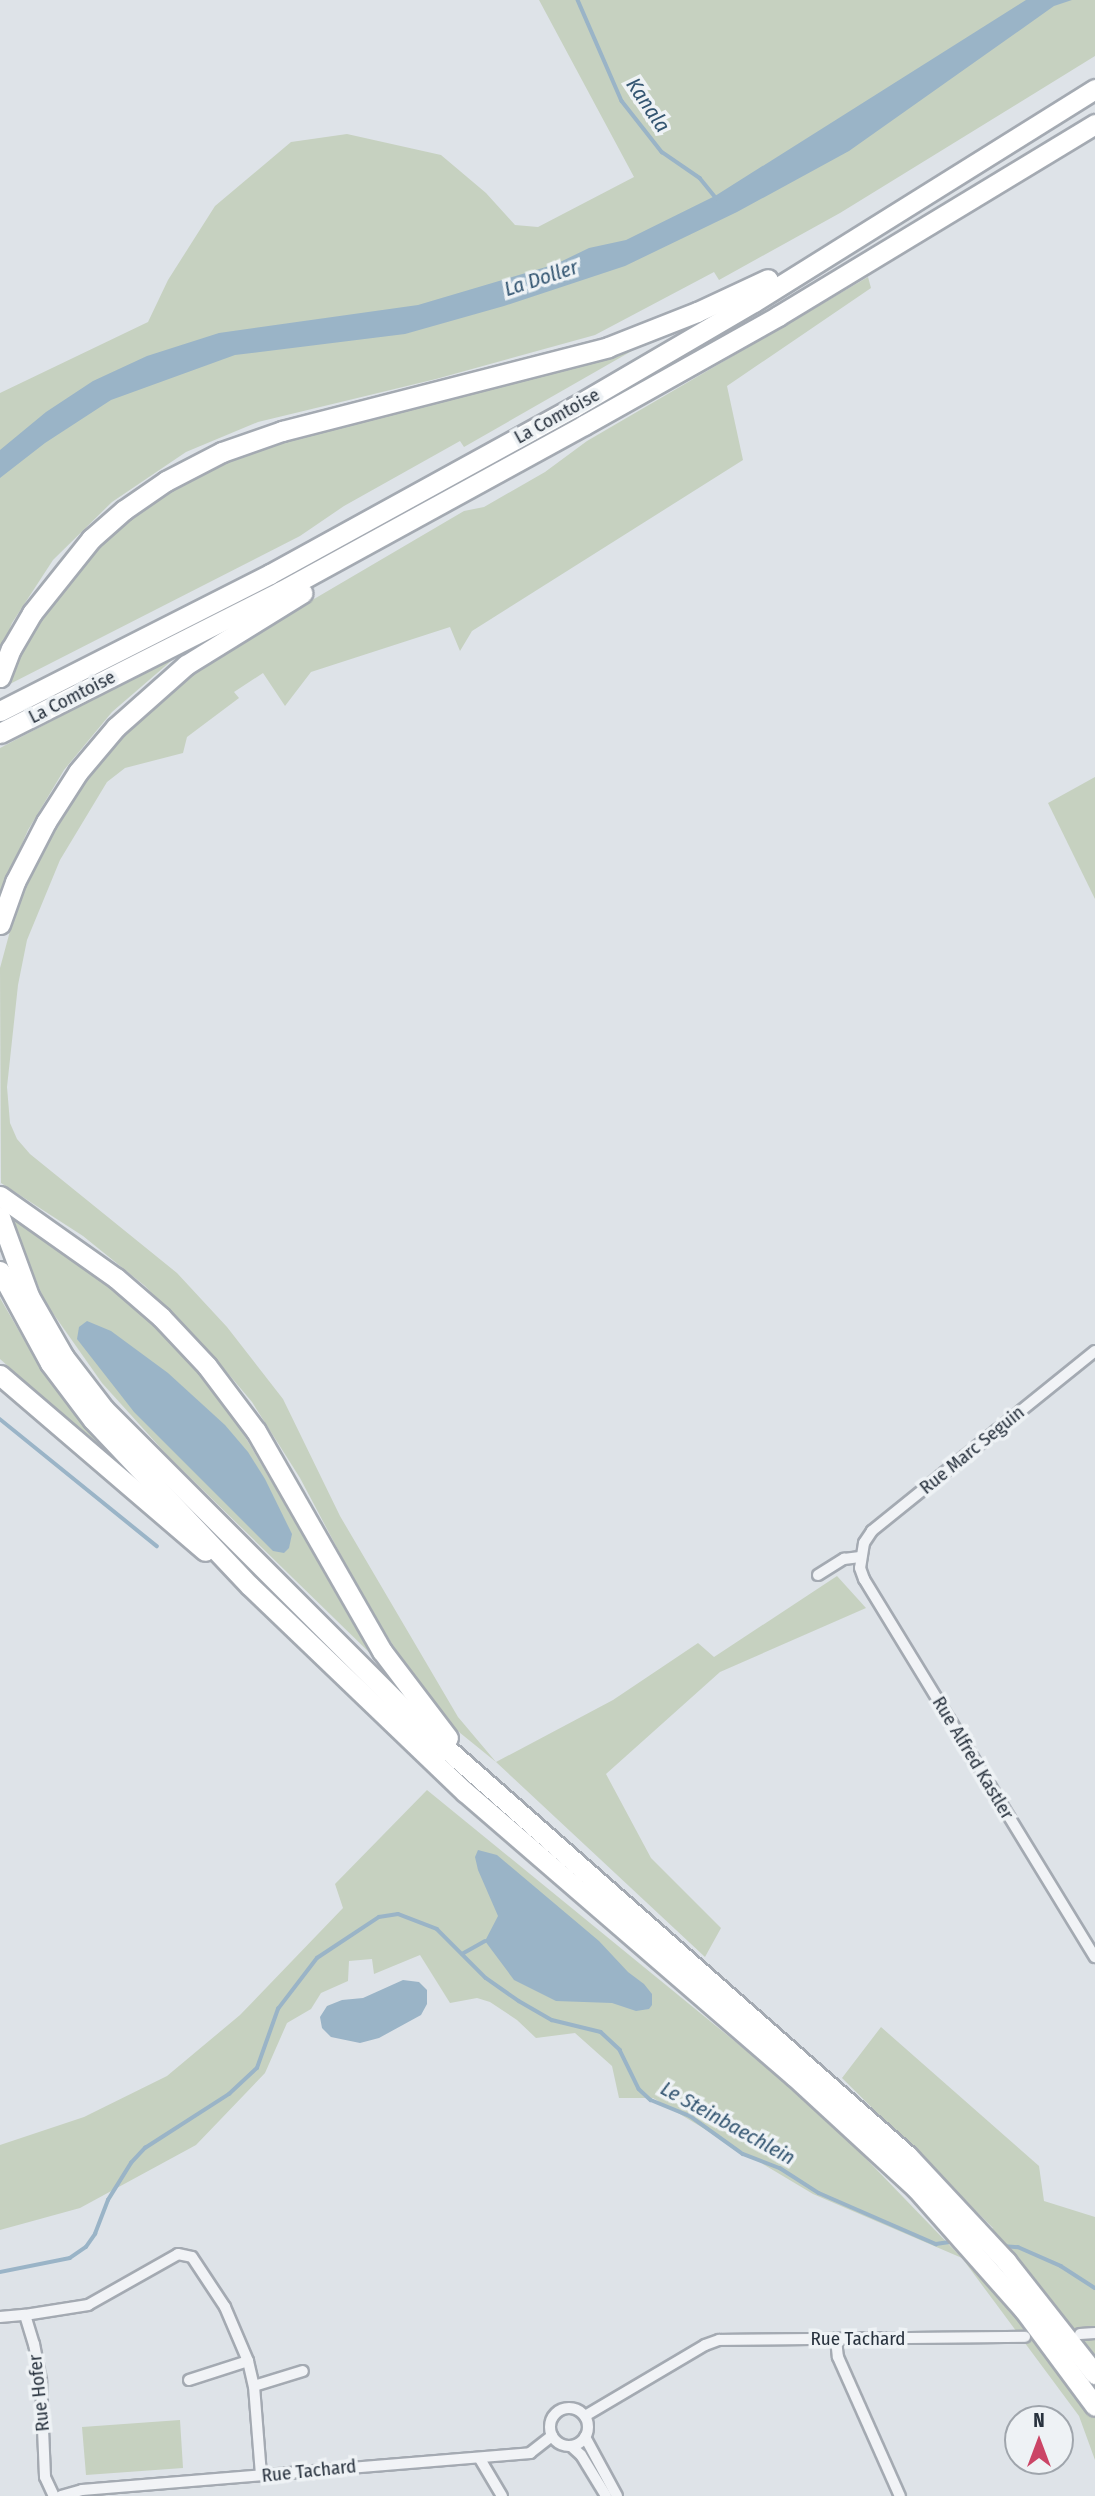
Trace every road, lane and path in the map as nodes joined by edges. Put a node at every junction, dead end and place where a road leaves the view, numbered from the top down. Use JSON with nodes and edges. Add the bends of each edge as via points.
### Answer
{"nodes":[{"id":1,"x":1095,"y":89,"type":"edge"},
{"id":2,"x":1095,"y":124,"type":"edge"},
{"id":3,"x":839,"y":250,"type":"junction"},
{"id":4,"x":398,"y":528,"type":"junction"},
{"id":5,"x":0,"y":677,"type":"edge"},
{"id":6,"x":4,"y":708,"type":"edge"},
{"id":7,"x":0,"y":733,"type":"edge"},
{"id":8,"x":0,"y":924,"type":"edge"},
{"id":9,"x":0,"y":1196,"type":"edge"},
{"id":10,"x":0,"y":1217,"type":"edge"},
{"id":11,"x":0,"y":1271,"type":"edge"},
{"id":12,"x":1095,"y":1351,"type":"edge"},
{"id":13,"x":0,"y":1375,"type":"edge"},
{"id":14,"x":860,"y":1557,"type":"junction"},
{"id":15,"x":818,"y":1575,"type":"dead end"},
{"id":16,"x":250,"y":1586,"type":"junction"},
{"id":17,"x":480,"y":1776,"type":"junction"},
{"id":18,"x":1095,"y":1957,"type":"edge"},
{"id":19,"x":25,"y":2315,"type":"junction"},
{"id":20,"x":0,"y":2316,"type":"edge"},
{"id":21,"x":1095,"y":2333,"type":"edge"},
{"id":22,"x":1080,"y":2334,"type":"dead end"},
{"id":23,"x":1025,"y":2337,"type":"dead end"},
{"id":24,"x":836,"y":2339,"type":"junction"},
{"id":25,"x":248,"y":2361,"type":"junction"},
{"id":26,"x":303,"y":2371,"type":"dead end"},
{"id":27,"x":1095,"y":2374,"type":"edge"},
{"id":28,"x":189,"y":2380,"type":"dead end"},
{"id":29,"x":254,"y":2386,"type":"junction"},
{"id":30,"x":1093,"y":2403,"type":"edge"},
{"id":31,"x":584,"y":2416,"type":"junction"},
{"id":32,"x":1095,"y":2421,"type":"edge"},
{"id":33,"x":552,"y":2436,"type":"junction"},
{"id":34,"x":584,"y":2437,"type":"junction"},
{"id":35,"x":571,"y":2446,"type":"junction"},
{"id":36,"x":480,"y":2459,"type":"junction"},
{"id":37,"x":261,"y":2476,"type":"junction"},
{"id":38,"x":54,"y":2496,"type":"edge"},
{"id":39,"x":61,"y":2496,"type":"edge"},
{"id":40,"x":502,"y":2496,"type":"edge"},
{"id":41,"x":606,"y":2496,"type":"edge"},
{"id":42,"x":617,"y":2496,"type":"edge"},
{"id":43,"x":901,"y":2496,"type":"edge"}],
"edges":[{"from":1,"to":3,"type":"highway","name":"La Comtoise"},
{"from":2,"to":4,"type":"highway","name":"La Comtoise","via":[[778,316]]},
{"from":3,"to":5,"type":"highway","via":[[811,254],[750,289],[608,347],[282,431],[222,452],[166,481],[91,539],[32,613]]},
{"from":3,"to":6,"type":"highway","name":"La Comtoise","via":[[399,504]]},
{"from":4,"to":7,"type":"highway","name":"La Comtoise"},
{"from":4,"to":8,"type":"highway","via":[[368,556],[186,665],[117,726],[78,772],[46,822]]},
{"from":9,"to":17,"type":"highway","via":[[117,1278],[208,1366],[256,1431],[382,1651]]},
{"from":10,"to":17,"type":"highway","via":[[29,1296],[64,1357],[104,1409],[351,1660]]},
{"from":11,"to":16,"type":"highway","via":[[50,1363],[93,1420]]},
{"from":12,"to":14,"type":"street","name":"Rue Marc Seguin","via":[[872,1531]]},
{"from":13,"to":16,"type":"highway"},
{"from":14,"to":15,"type":"street","via":[[844,1559]]},
{"from":14,"to":18,"type":"street","name":"Rue Alfred Kastler","via":[[864,1580]]},
{"from":16,"to":30,"type":"highway","via":[[465,1792],[794,2076],[916,2188],[1024,2309]]},
{"from":17,"to":27,"type":"highway","via":[[908,2156],[1006,2261]]},
{"from":19,"to":20,"type":"street"},
{"from":19,"to":25,"type":"street","via":[[89,2305],[185,2253],[200,2267],[225,2307]]},
{"from":19,"to":38,"type":"street","name":"Rue Hofer","via":[[41,2381],[45,2477]]},
{"from":21,"to":22,"type":"street"},
{"from":23,"to":24,"type":"street","name":"Rue Tachard"},
{"from":24,"to":31,"type":"street","name":"Rue Tachard","via":[[719,2340]]},
{"from":24,"to":43,"type":"street","via":[[838,2357]]},
{"from":25,"to":28,"type":"street"},
{"from":25,"to":29,"type":"street"},
{"from":26,"to":29,"type":"street"},
{"from":29,"to":37,"type":"street"},
{"from":30,"to":32,"type":"highway"},
{"from":31,"to":33,"type":"street","via":[[575,2409],[559,2410],[550,2424]]},
{"from":31,"to":34,"type":"street","via":[[588,2427]]},
{"from":33,"to":35,"type":"street"},
{"from":33,"to":36,"type":"street","name":"Rue Tachard","via":[[530,2453]]},
{"from":34,"to":35,"type":"street"},
{"from":34,"to":42,"type":"street"},
{"from":35,"to":41,"type":"street"},
{"from":36,"to":37,"type":"street","name":"Rue Tachard"},
{"from":36,"to":40,"type":"street"},
{"from":37,"to":39,"type":"street","name":"Rue Tachard","via":[[82,2490]]}]}
